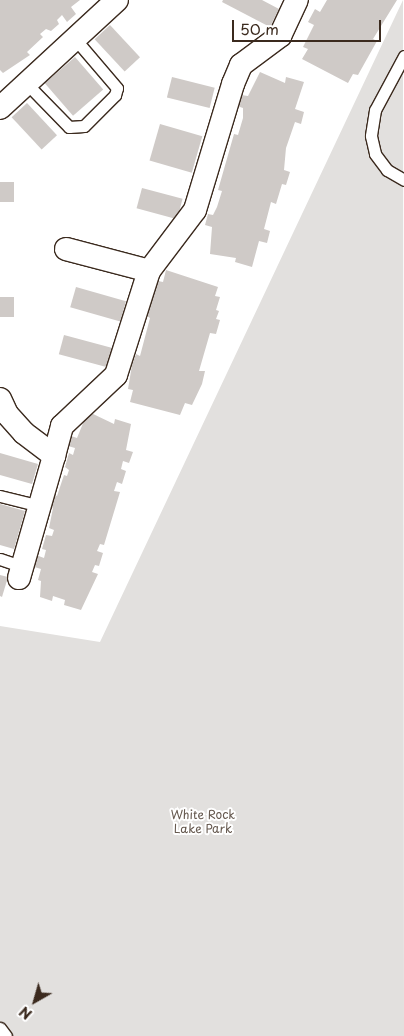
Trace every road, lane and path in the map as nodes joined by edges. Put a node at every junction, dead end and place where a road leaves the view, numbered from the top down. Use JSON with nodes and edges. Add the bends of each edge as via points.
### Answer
{"nodes":[{"id":1,"x":117,"y":0,"type":"edge"},
{"id":2,"x":297,"y":0,"type":"edge"},
{"id":3,"x":76,"y":40,"type":"junction"},
{"id":4,"x":404,"y":56,"type":"edge"},
{"id":5,"x":27,"y":84,"type":"junction"},
{"id":6,"x":0,"y":108,"type":"edge"},
{"id":7,"x":404,"y":180,"type":"edge"},
{"id":8,"x":66,"y":248,"type":"dead end"},
{"id":9,"x":149,"y":272,"type":"junction"},
{"id":10,"x":0,"y":399,"type":"edge"},
{"id":11,"x":54,"y":456,"type":"junction"},
{"id":12,"x":0,"y":496,"type":"edge"},
{"id":13,"x":40,"y":506,"type":"junction"},
{"id":14,"x":0,"y":559,"type":"edge"},
{"id":15,"x":21,"y":573,"type":"joint"},
{"id":16,"x":0,"y":1028,"type":"edge"},
{"id":17,"x":6,"y":1036,"type":"edge"}],
"edges":[{"from":1,"to":3,"type":"street"},
{"from":2,"to":9,"type":"street","via":[[280,36],[241,66],[195,210]]},
{"from":3,"to":5,"type":"street"},
{"from":3,"to":5,"type":"lane","via":[[117,88],[115,95],[84,126],[69,127]]},
{"from":4,"to":7,"type":"lane","via":[[375,110],[371,136],[375,154],[388,170]]},
{"from":5,"to":6,"type":"street"},
{"from":8,"to":9,"type":"street"},
{"from":9,"to":11,"type":"street","via":[[116,375],[62,426]]},
{"from":10,"to":11,"type":"street","via":[[7,414],[24,433]]},
{"from":11,"to":13,"type":"street"},
{"from":12,"to":13,"type":"lane"},
{"from":13,"to":15,"type":"street"},
{"from":14,"to":15,"type":"lane"},
{"from":16,"to":17,"type":"lane"}]}
